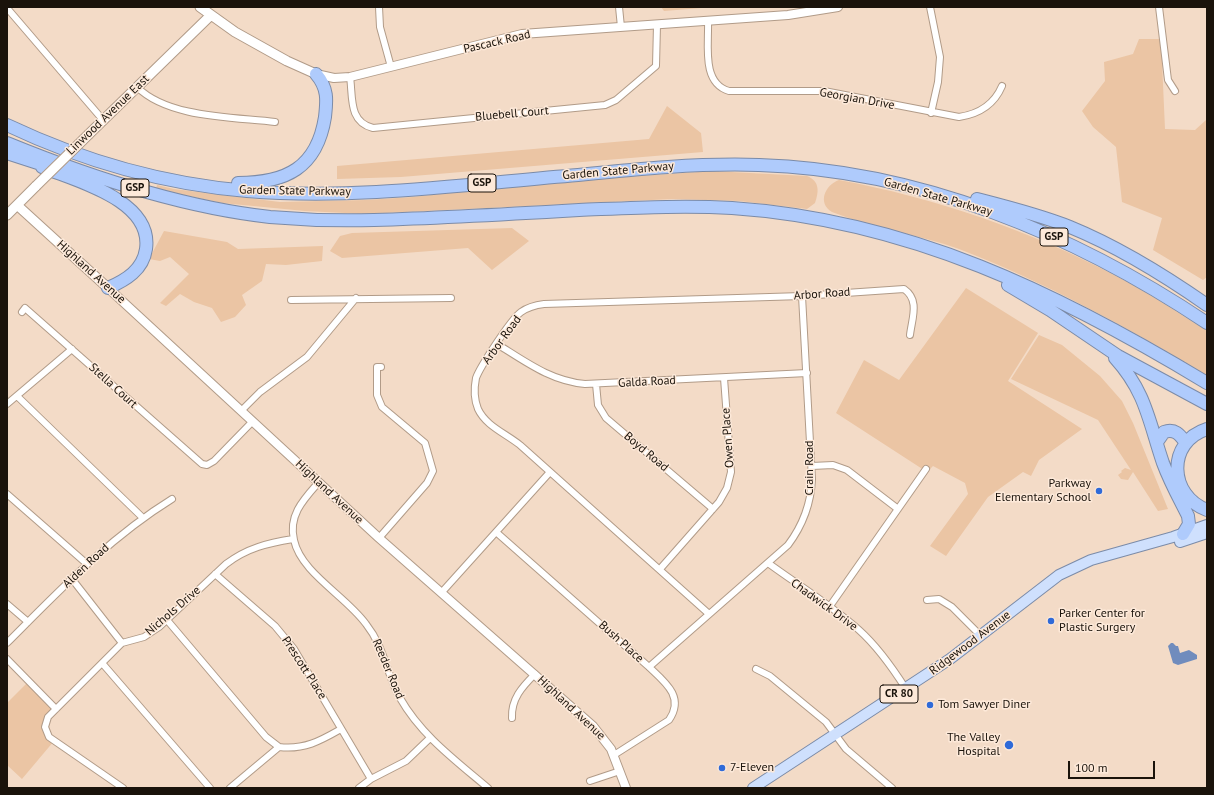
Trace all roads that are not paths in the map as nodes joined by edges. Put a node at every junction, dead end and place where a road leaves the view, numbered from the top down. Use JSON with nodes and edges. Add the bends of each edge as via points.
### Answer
{"nodes":[{"id":1,"x":200,"y":7,"type":"edge"},
{"id":2,"x":379,"y":7,"type":"edge"},
{"id":3,"x":619,"y":7,"type":"edge"},
{"id":4,"x":838,"y":7,"type":"edge"},
{"id":5,"x":930,"y":7,"type":"edge"},
{"id":6,"x":1159,"y":7,"type":"edge"},
{"id":7,"x":7,"y":8,"type":"edge"},
{"id":8,"x":210,"y":16,"type":"junction"},
{"id":9,"x":708,"y":21,"type":"junction"},
{"id":10,"x":657,"y":24,"type":"junction"},
{"id":11,"x":621,"y":27,"type":"junction"},
{"id":12,"x":390,"y":67,"type":"junction"},
{"id":13,"x":316,"y":74,"type":"junction"},
{"id":14,"x":350,"y":77,"type":"junction"},
{"id":15,"x":1002,"y":86,"type":"dead end"},
{"id":16,"x":137,"y":87,"type":"junction"},
{"id":17,"x":1175,"y":91,"type":"dead end"},
{"id":18,"x":931,"y":113,"type":"junction"},
{"id":19,"x":103,"y":120,"type":"junction"},
{"id":20,"x":275,"y":122,"type":"dead end"},
{"id":21,"x":7,"y":125,"type":"edge"},
{"id":22,"x":7,"y":143,"type":"edge"},
{"id":23,"x":7,"y":153,"type":"edge"},
{"id":24,"x":161,"y":178,"type":"junction"},
{"id":25,"x":888,"y":182,"type":"junction"},
{"id":26,"x":17,"y":205,"type":"junction"},
{"id":27,"x":7,"y":215,"type":"edge"},
{"id":28,"x":268,"y":216,"type":"junction"},
{"id":29,"x":918,"y":243,"type":"junction"},
{"id":30,"x":108,"y":288,"type":"junction"},
{"id":31,"x":1188,"y":291,"type":"junction"},
{"id":32,"x":802,"y":296,"type":"junction"},
{"id":33,"x":1207,"y":297,"type":"edge"},
{"id":34,"x":356,"y":298,"type":"junction"},
{"id":35,"x":451,"y":298,"type":"dead end"},
{"id":36,"x":291,"y":300,"type":"dead end"},
{"id":37,"x":1207,"y":305,"type":"edge"},
{"id":38,"x":22,"y":312,"type":"dead end"},
{"id":39,"x":1207,"y":323,"type":"edge"},
{"id":40,"x":910,"y":335,"type":"dead end"},
{"id":41,"x":497,"y":344,"type":"junction"},
{"id":42,"x":1104,"y":348,"type":"junction"},
{"id":43,"x":72,"y":349,"type":"junction"},
{"id":44,"x":382,"y":367,"type":"dead end"},
{"id":45,"x":807,"y":373,"type":"junction"},
{"id":46,"x":724,"y":378,"type":"junction"},
{"id":47,"x":1207,"y":383,"type":"edge"},
{"id":48,"x":596,"y":384,"type":"junction"},
{"id":49,"x":17,"y":396,"type":"junction"},
{"id":50,"x":7,"y":404,"type":"edge"},
{"id":51,"x":1207,"y":404,"type":"edge"},
{"id":52,"x":242,"y":410,"type":"junction"},
{"id":53,"x":253,"y":421,"type":"junction"},
{"id":54,"x":1207,"y":429,"type":"edge"},
{"id":55,"x":1157,"y":442,"type":"junction"},
{"id":56,"x":1186,"y":443,"type":"junction"},
{"id":57,"x":812,"y":466,"type":"junction"},
{"id":58,"x":926,"y":469,"type":"dead end"},
{"id":59,"x":550,"y":472,"type":"junction"},
{"id":60,"x":319,"y":482,"type":"junction"},
{"id":61,"x":7,"y":494,"type":"edge"},
{"id":62,"x":172,"y":499,"type":"dead end"},
{"id":63,"x":713,"y":509,"type":"junction"},
{"id":64,"x":898,"y":509,"type":"junction"},
{"id":65,"x":1207,"y":510,"type":"edge"},
{"id":66,"x":143,"y":518,"type":"junction"},
{"id":67,"x":1207,"y":525,"type":"edge"},
{"id":68,"x":496,"y":532,"type":"junction"},
{"id":69,"x":1207,"y":533,"type":"edge"},
{"id":70,"x":1184,"y":537,"type":"junction"},
{"id":71,"x":379,"y":538,"type":"junction"},
{"id":72,"x":294,"y":539,"type":"junction"},
{"id":73,"x":1207,"y":541,"type":"edge"},
{"id":74,"x":768,"y":563,"type":"junction"},
{"id":75,"x":87,"y":564,"type":"junction"},
{"id":76,"x":660,"y":569,"type":"junction"},
{"id":77,"x":215,"y":574,"type":"junction"},
{"id":78,"x":72,"y":579,"type":"junction"},
{"id":79,"x":442,"y":592,"type":"junction"},
{"id":80,"x":927,"y":600,"type":"dead end"},
{"id":81,"x":7,"y":604,"type":"edge"},
{"id":82,"x":830,"y":606,"type":"junction"},
{"id":83,"x":709,"y":614,"type":"junction"},
{"id":84,"x":167,"y":620,"type":"junction"},
{"id":85,"x":28,"y":622,"type":"junction"},
{"id":86,"x":981,"y":636,"type":"junction"},
{"id":87,"x":7,"y":643,"type":"edge"},
{"id":88,"x":122,"y":643,"type":"junction"},
{"id":89,"x":7,"y":659,"type":"edge"},
{"id":90,"x":102,"y":663,"type":"junction"},
{"id":91,"x":649,"y":667,"type":"junction"},
{"id":92,"x":756,"y":669,"type":"dead end"},
{"id":93,"x":535,"y":674,"type":"junction"},
{"id":94,"x":906,"y":689,"type":"junction"},
{"id":95,"x":56,"y":709,"type":"junction"},
{"id":96,"x":512,"y":718,"type":"dead end"},
{"id":97,"x":341,"y":728,"type":"junction"},
{"id":98,"x":836,"y":735,"type":"junction"},
{"id":99,"x":430,"y":738,"type":"junction"},
{"id":100,"x":279,"y":747,"type":"junction"},
{"id":101,"x":614,"y":754,"type":"junction"},
{"id":102,"x":620,"y":771,"type":"junction"},
{"id":103,"x":371,"y":779,"type":"junction"},
{"id":104,"x":590,"y":781,"type":"dead end"},
{"id":105,"x":122,"y":788,"type":"edge"},
{"id":106,"x":210,"y":788,"type":"edge"},
{"id":107,"x":230,"y":788,"type":"edge"},
{"id":108,"x":359,"y":788,"type":"edge"},
{"id":109,"x":488,"y":788,"type":"edge"},
{"id":110,"x":626,"y":788,"type":"edge"},
{"id":111,"x":754,"y":788,"type":"edge"},
{"id":112,"x":892,"y":788,"type":"edge"}],
"edges":[{"from":1,"to":8,"type":"main road","name":"Pascack Road"},
{"from":2,"to":12,"type":"street","via":[[380,27]]},
{"from":3,"to":11,"type":"street"},
{"from":4,"to":9,"type":"street","name":"Pascack Road","via":[[788,15]]},
{"from":5,"to":18,"type":"street","via":[[940,64]]},
{"from":6,"to":17,"type":"street","via":[[1168,80]]},
{"from":7,"to":19,"type":"street"},
{"from":8,"to":13,"type":"main road","name":"Pascack Road","via":[[287,61]]},
{"from":8,"to":16,"type":"main road","name":"Linwood Avenue East"},
{"from":9,"to":10,"type":"street","name":"Pascack Road"},
{"from":9,"to":18,"type":"street","name":"Georgian Drive","via":[[710,72],[714,82],[723,90],[824,91]]},
{"from":10,"to":11,"type":"street","name":"Pascack Road"},
{"from":10,"to":14,"type":"street","name":"Bluebell Court","via":[[656,66],[616,100],[605,105],[372,128],[362,124],[356,115],[351,103]]},
{"from":11,"to":12,"type":"street","name":"Pascack Road","via":[[522,34]]},
{"from":12,"to":14,"type":"street","name":"Pascack Road"},
{"from":13,"to":14,"type":"street","name":"Pascack Road","via":[[334,78]]},
{"from":13,"to":24,"type":"highway","via":[[325,87],[327,96],[322,130],[313,152],[291,173],[275,180],[246,183]]},
{"from":15,"to":18,"type":"street","name":"Georgian Drive","via":[[991,103],[976,113],[959,117]]},
{"from":16,"to":19,"type":"main road","name":"Linwood Avenue East"},
{"from":16,"to":20,"type":"street","via":[[153,100],[172,108]]},
{"from":19,"to":26,"type":"main road","name":"Linwood Avenue East","bridge":true},
{"from":21,"to":24,"type":"highway","name":"Garden State Parkway","number":"GSP","via":[[79,155]]},
{"from":22,"to":28,"type":"highway","name":"Garden State Parkway","number":"GSP","via":[[154,194]]},
{"from":23,"to":28,"type":"highway","name":"Garden State Parkway","number":"GSP","via":[[152,198],[242,216]]},
{"from":23,"to":30,"type":"highway","via":[[100,190],[124,204],[139,218],[146,239],[146,251],[142,261],[126,278]]},
{"from":24,"to":25,"type":"highway","name":"Garden State Parkway","number":"GSP","via":[[244,190],[330,193],[424,188],[677,166],[740,164],[825,170]]},
{"from":25,"to":31,"type":"highway","via":[[931,186],[1056,222],[1111,246]]},
{"from":25,"to":39,"type":"highway","name":"Garden State Parkway","number":"GSP","via":[[969,204],[1054,237],[1124,272]]},
{"from":26,"to":27,"type":"main road","name":"Linwood Avenue East"},
{"from":26,"to":30,"type":"main road","name":"Highland Avenue"},
{"from":28,"to":29,"type":"highway","name":"Garden State Parkway","number":"GSP","via":[[374,220],[648,207],[705,207],[817,218],[878,231]]},
{"from":29,"to":42,"type":"highway","via":[[1021,292]]},
{"from":29,"to":47,"type":"highway","name":"Garden State Parkway","number":"GSP","via":[[977,264],[1054,299],[1157,353]]},
{"from":30,"to":52,"type":"street","name":"Highland Avenue"},
{"from":31,"to":33,"type":"highway"},
{"from":31,"to":37,"type":"highway"},
{"from":32,"to":40,"type":"street","name":"Arbor Road","via":[[904,289],[911,294],[914,301]]},
{"from":32,"to":41,"type":"street","name":"Arbor Road","via":[[544,304],[521,312]]},
{"from":32,"to":45,"type":"street","name":"Crain Road"},
{"from":34,"to":35,"type":"street"},
{"from":34,"to":36,"type":"street"},
{"from":34,"to":52,"type":"street","via":[[307,357],[260,392]]},
{"from":38,"to":43,"type":"street","name":"Stella Court","via":[[25,308]]},
{"from":41,"to":48,"type":"street","name":"Galda Road","via":[[550,376],[575,383]]},
{"from":41,"to":59,"type":"street","name":"Arbor Road","via":[[477,377],[474,393],[478,408],[488,422],[520,444]]},
{"from":42,"to":51,"type":"highway"},
{"from":42,"to":55,"type":"highway","via":[[1125,371],[1140,394]]},
{"from":43,"to":49,"type":"street"},
{"from":43,"to":53,"type":"street","name":"Stella Court","via":[[198,462],[206,465],[214,461]]},
{"from":44,"to":71,"type":"street","via":[[377,367],[379,400],[387,412],[426,443],[433,471],[427,483]]},
{"from":45,"to":46,"type":"street","name":"Galda Road"},
{"from":45,"to":57,"type":"street","name":"Crain Road"},
{"from":46,"to":48,"type":"street","name":"Galda Road"},
{"from":46,"to":63,"type":"street","name":"Owen Place","via":[[731,472],[727,488]]},
{"from":48,"to":63,"type":"street","name":"Boyd Road","via":[[598,405],[606,418]]},
{"from":49,"to":50,"type":"street"},
{"from":49,"to":66,"type":"street"},
{"from":52,"to":53,"type":"street","name":"Highland Avenue"},
{"from":53,"to":60,"type":"street","name":"Highland Avenue"},
{"from":54,"to":56,"type":"highway"},
{"from":55,"to":56,"type":"highway","via":[[1164,432],[1172,431],[1178,433]]},
{"from":55,"to":70,"type":"highway","via":[[1167,474],[1188,516]]},
{"from":56,"to":65,"type":"highway","via":[[1179,458],[1179,480],[1189,499]]},
{"from":57,"to":64,"type":"street","via":[[833,465],[847,470]]},
{"from":57,"to":74,"type":"street","name":"Crain Road","via":[[810,502],[801,527],[788,545]]},
{"from":58,"to":64,"type":"street"},
{"from":59,"to":68,"type":"street"},
{"from":59,"to":76,"type":"street","name":"Arbor Road"},
{"from":60,"to":71,"type":"street","name":"Highland Avenue"},
{"from":60,"to":72,"type":"street","name":"Reeder Road","via":[[297,509],[292,526]]},
{"from":61,"to":75,"type":"street"},
{"from":62,"to":66,"type":"street","name":"Alden Road"},
{"from":63,"to":76,"type":"street","name":"Owen Place"},
{"from":64,"to":82,"type":"street"},
{"from":66,"to":75,"type":"street","name":"Alden Road"},
{"from":67,"to":70,"type":"main road","name":"Ridgewood Avenue","number":"CR 80"},
{"from":68,"to":79,"type":"street"},
{"from":68,"to":91,"type":"street","name":"Bush Place"},
{"from":69,"to":70,"type":"main road","name":"Ridgewood Avenue","number":"CR 80"},
{"from":70,"to":73,"type":"main road"},
{"from":70,"to":86,"type":"main road","name":"Ridgewood Avenue","number":"CR 80","via":[[1081,564],[1059,575]]},
{"from":71,"to":79,"type":"street","name":"Highland Avenue"},
{"from":72,"to":77,"type":"street","name":"Nichols Drive","via":[[248,550]]},
{"from":72,"to":99,"type":"street","name":"Reeder Road","via":[[300,557],[370,629],[385,658],[399,696],[420,728]]},
{"from":74,"to":82,"type":"street","name":"Chadwick Drive","via":[[799,587]]},
{"from":74,"to":83,"type":"street","name":"Crain Road"},
{"from":75,"to":78,"type":"street","name":"Alden Road"},
{"from":76,"to":83,"type":"street","name":"Arbor Road"},
{"from":77,"to":84,"type":"street","name":"Nichols Drive"},
{"from":77,"to":97,"type":"street","name":"Prescott Place","via":[[286,638],[302,660]]},
{"from":78,"to":85,"type":"street","name":"Alden Road"},
{"from":78,"to":88,"type":"street"},
{"from":79,"to":93,"type":"street","name":"Highland Avenue"},
{"from":80,"to":86,"type":"street","via":[[939,599],[952,607]]},
{"from":81,"to":85,"type":"street"},
{"from":82,"to":94,"type":"street","name":"Chadwick Drive","via":[[869,640]]},
{"from":83,"to":91,"type":"street","name":"Crain Road"},
{"from":84,"to":88,"type":"street","name":"Nichols Drive","via":[[144,637]]},
{"from":84,"to":100,"type":"street","via":[[266,737]]},
{"from":85,"to":87,"type":"street","name":"Alden Road"},
{"from":86,"to":94,"type":"main road","name":"Ridgewood Avenue","number":"CR 80"},
{"from":88,"to":90,"type":"street","name":"Nichols Drive"},
{"from":89,"to":95,"type":"street"},
{"from":90,"to":95,"type":"street","name":"Nichols Drive"},
{"from":90,"to":106,"type":"street"},
{"from":91,"to":101,"type":"street","name":"Bush Place","via":[[673,693],[674,712],[660,727]]},
{"from":92,"to":98,"type":"street","via":[[776,681],[826,722]]},
{"from":93,"to":96,"type":"street","via":[[515,698],[511,709]]},
{"from":93,"to":101,"type":"street","name":"Highland Avenue","via":[[598,730]]},
{"from":94,"to":98,"type":"main road","name":"Ridgewood Avenue","number":"CR 80"},
{"from":95,"to":105,"type":"street","name":"Nichols Drive","via":[[48,717],[45,727],[52,740]]},
{"from":97,"to":100,"type":"street","via":[[308,746]]},
{"from":97,"to":103,"type":"street","name":"Prescott Place"},
{"from":98,"to":111,"type":"main road","name":"Ridgewood Avenue","number":"CR 80"},
{"from":98,"to":112,"type":"street","via":[[846,749]]},
{"from":99,"to":103,"type":"street","via":[[406,761]]},
{"from":99,"to":109,"type":"street","name":"Reeder Road"},
{"from":100,"to":107,"type":"street"},
{"from":101,"to":102,"type":"street","name":"Highland Avenue"},
{"from":102,"to":104,"type":"street"},
{"from":102,"to":110,"type":"street","name":"Highland Avenue"},
{"from":103,"to":108,"type":"street"}]}
